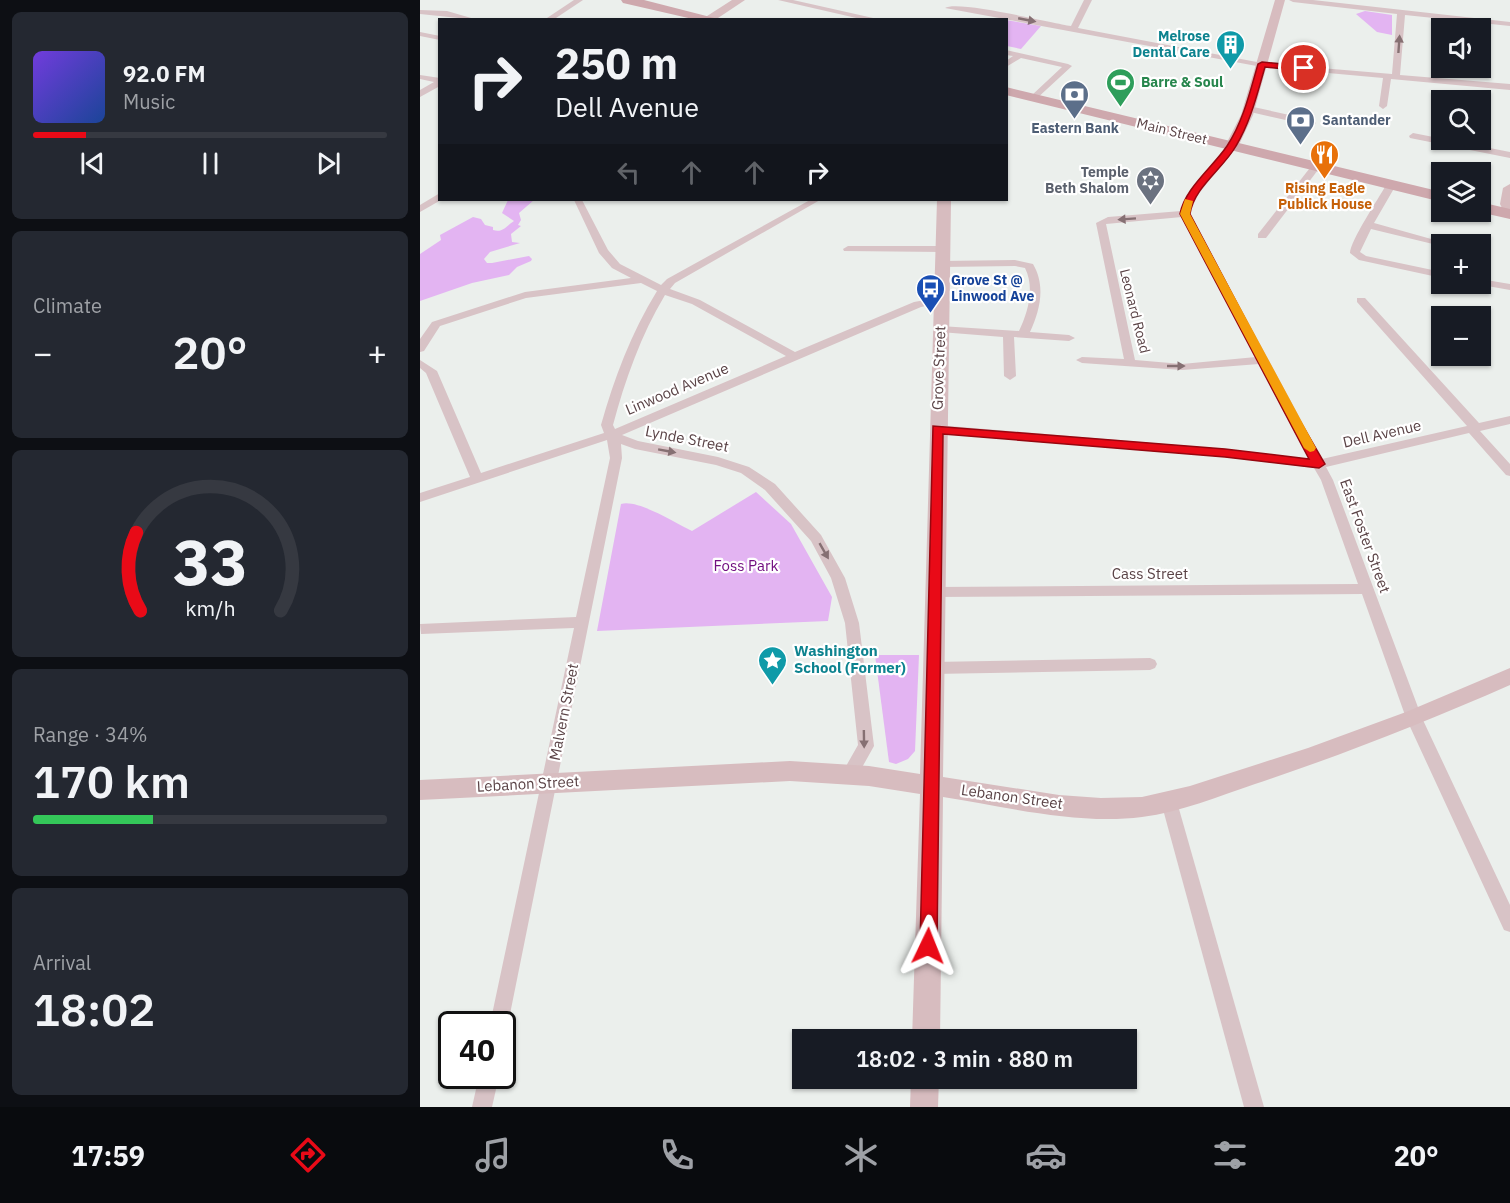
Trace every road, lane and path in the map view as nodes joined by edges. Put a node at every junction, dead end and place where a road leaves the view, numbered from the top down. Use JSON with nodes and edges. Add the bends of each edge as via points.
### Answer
{"nodes":[{"id":1,"x":579,"y":0,"type":"edge"},
{"id":2,"x":627,"y":0,"type":"edge"},
{"id":3,"x":740,"y":0,"type":"edge"},
{"id":4,"x":782,"y":0,"type":"edge"},
{"id":5,"x":1088,"y":0,"type":"edge"},
{"id":6,"x":1280,"y":0,"type":"edge"},
{"id":7,"x":1293,"y":0,"type":"edge"},
{"id":8,"x":949,"y":4,"type":"edge"},
{"id":9,"x":420,"y":12,"type":"edge"},
{"id":10,"x":1401,"y":12,"type":"junction"},
{"id":11,"x":1441,"y":17,"type":"joint"},
{"id":12,"x":466,"y":18,"type":"edge"},
{"id":13,"x":550,"y":18,"type":"edge"},
{"id":14,"x":707,"y":18,"type":"edge"},
{"id":15,"x":713,"y":18,"type":"edge"},
{"id":16,"x":869,"y":18,"type":"edge"},
{"id":17,"x":1510,"y":24,"type":"edge"},
{"id":18,"x":1074,"y":29,"type":"junction"},
{"id":19,"x":420,"y":34,"type":"edge"},
{"id":20,"x":438,"y":38,"type":"edge"},
{"id":21,"x":1008,"y":52,"type":"edge"},
{"id":22,"x":1019,"y":55,"type":"junction"},
{"id":23,"x":1008,"y":63,"type":"edge"},
{"id":24,"x":1262,"y":64,"type":"junction"},
{"id":25,"x":1391,"y":76,"type":"junction"},
{"id":26,"x":420,"y":77,"type":"edge"},
{"id":27,"x":438,"y":82,"type":"edge"},
{"id":28,"x":438,"y":83,"type":"edge"},
{"id":29,"x":1510,"y":87,"type":"edge"},
{"id":30,"x":1008,"y":92,"type":"edge"},
{"id":31,"x":420,"y":94,"type":"edge"},
{"id":32,"x":1034,"y":98,"type":"junction"},
{"id":33,"x":1383,"y":106,"type":"dead end"},
{"id":34,"x":1249,"y":110,"type":"junction"},
{"id":35,"x":1312,"y":123,"type":"dead end"},
{"id":36,"x":1413,"y":136,"type":"dead end"},
{"id":37,"x":1232,"y":146,"type":"junction"},
{"id":38,"x":1510,"y":155,"type":"edge"},
{"id":39,"x":1316,"y":166,"type":"junction"},
{"id":40,"x":1390,"y":185,"type":"junction"},
{"id":41,"x":1510,"y":188,"type":"edge"},
{"id":42,"x":1431,"y":194,"type":"edge"},
{"id":43,"x":438,"y":197,"type":"edge"},
{"id":44,"x":579,"y":201,"type":"edge"},
{"id":45,"x":814,"y":201,"type":"edge"},
{"id":46,"x":944,"y":201,"type":"edge"},
{"id":47,"x":420,"y":209,"type":"edge"},
{"id":48,"x":1491,"y":209,"type":"edge"},
{"id":49,"x":1510,"y":212,"type":"edge"},
{"id":50,"x":1185,"y":214,"type":"junction"},
{"id":51,"x":1368,"y":225,"type":"junction"},
{"id":52,"x":1262,"y":236,"type":"dead end"},
{"id":53,"x":1431,"y":241,"type":"edge"},
{"id":54,"x":848,"y":249,"type":"dead end"},
{"id":55,"x":942,"y":256,"type":"junction"},
{"id":56,"x":1431,"y":272,"type":"edge"},
{"id":57,"x":642,"y":280,"type":"junction"},
{"id":58,"x":1491,"y":283,"type":"edge"},
{"id":59,"x":1510,"y":286,"type":"edge"},
{"id":60,"x":662,"y":290,"type":"junction"},
{"id":61,"x":942,"y":300,"type":"junction"},
{"id":62,"x":1361,"y":300,"type":"dead end"},
{"id":63,"x":940,"y":329,"type":"junction"},
{"id":64,"x":1008,"y":333,"type":"junction"},
{"id":65,"x":1023,"y":334,"type":"junction"},
{"id":66,"x":1069,"y":338,"type":"dead end"},
{"id":67,"x":420,"y":349,"type":"edge"},
{"id":68,"x":794,"y":356,"type":"junction"},
{"id":69,"x":1082,"y":360,"type":"dead end"},
{"id":70,"x":1262,"y":360,"type":"junction"},
{"id":71,"x":420,"y":363,"type":"edge"},
{"id":72,"x":1131,"y":363,"type":"junction"},
{"id":73,"x":1010,"y":376,"type":"dead end"},
{"id":74,"x":1510,"y":420,"type":"edge"},
{"id":75,"x":937,"y":429,"type":"junction"},
{"id":76,"x":1474,"y":429,"type":"junction"},
{"id":77,"x":611,"y":435,"type":"junction"},
{"id":78,"x":1319,"y":464,"type":"junction"},
{"id":79,"x":1510,"y":472,"type":"edge"},
{"id":80,"x":477,"y":479,"type":"junction"},
{"id":81,"x":420,"y":498,"type":"edge"},
{"id":82,"x":1367,"y":590,"type":"junction"},
{"id":83,"x":934,"y":592,"type":"junction"},
{"id":84,"x":582,"y":622,"type":"junction"},
{"id":85,"x":421,"y":629,"type":"edge"},
{"id":86,"x":1150,"y":664,"type":"dead end"},
{"id":87,"x":933,"y":668,"type":"junction"},
{"id":88,"x":1510,"y":676,"type":"edge"},
{"id":89,"x":1414,"y":718,"type":"junction"},
{"id":90,"x":849,"y":775,"type":"junction"},
{"id":91,"x":550,"y":783,"type":"junction"},
{"id":92,"x":933,"y":786,"type":"junction"},
{"id":93,"x":420,"y":790,"type":"edge"},
{"id":94,"x":1168,"y":802,"type":"junction"},
{"id":95,"x":1510,"y":924,"type":"edge"},
{"id":96,"x":503,"y":1011,"type":"edge"},
{"id":97,"x":926,"y":1029,"type":"edge"},
{"id":98,"x":486,"y":1089,"type":"edge"},
{"id":99,"x":925,"y":1089,"type":"edge"},
{"id":100,"x":482,"y":1107,"type":"edge"},
{"id":101,"x":924,"y":1107,"type":"edge"},
{"id":102,"x":1254,"y":1107,"type":"edge"}],
"edges":[{"from":1,"to":13,"type":"street"},
{"from":2,"to":14,"type":"main road"},
{"from":3,"to":15,"type":"street"},
{"from":4,"to":16,"type":"street"},
{"from":5,"to":18,"type":"street"},
{"from":6,"to":24,"type":"street"},
{"from":7,"to":10,"type":"street"},
{"from":8,"to":18,"type":"street","one_way":true},
{"from":9,"to":12,"type":"street"},
{"from":10,"to":11,"type":"street"},
{"from":25,"to":10,"type":"street","one_way":true},
{"from":11,"to":17,"type":"street"},
{"from":18,"to":24,"type":"street"},
{"from":19,"to":20,"type":"street"},
{"from":21,"to":22,"type":"street"},
{"from":22,"to":23,"type":"street"},
{"from":22,"to":32,"type":"street","via":[[1068,66]]},
{"from":24,"to":25,"type":"street"},
{"from":24,"to":34,"type":"street"},
{"from":25,"to":29,"type":"street"},
{"from":25,"to":33,"type":"street"},
{"from":26,"to":27,"type":"street"},
{"from":28,"to":31,"type":"street"},
{"from":30,"to":32,"type":"main road","name":"Main Street"},
{"from":32,"to":37,"type":"main road","name":"Main Street"},
{"from":34,"to":35,"type":"street"},
{"from":34,"to":37,"type":"street"},
{"from":36,"to":38,"type":"street"},
{"from":37,"to":39,"type":"main road","name":"Main Street"},
{"from":37,"to":50,"type":"street","via":[[1187,202]]},
{"from":39,"to":40,"type":"main road","name":"Main Street"},
{"from":39,"to":52,"type":"street"},
{"from":40,"to":42,"type":"main road","name":"Main Street"},
{"from":40,"to":51,"type":"street"},
{"from":41,"to":49,"type":"street"},
{"from":43,"to":47,"type":"street"},
{"from":44,"to":57,"type":"street","via":[[606,255]]},
{"from":45,"to":60,"type":"street","via":[[671,281]]},
{"from":46,"to":55,"type":"street","name":"Grove Street"},
{"from":48,"to":49,"type":"main road"},
{"from":50,"to":70,"type":"street","name":"East Foster Street"},
{"from":50,"to":72,"type":"street","name":"Leonard Road","one_way":true,"via":[[1101,223]]},
{"from":51,"to":53,"type":"street"},
{"from":51,"to":56,"type":"street","via":[[1354,248],[1356,255]]},
{"from":54,"to":55,"type":"street"},
{"from":55,"to":61,"type":"street","name":"Grove Street"},
{"from":55,"to":65,"type":"street","via":[[1028,265],[1033,278],[1033,309]]},
{"from":57,"to":60,"type":"street"},
{"from":57,"to":67,"type":"street","via":[[514,298],[436,324]]},
{"from":58,"to":59,"type":"street"},
{"from":60,"to":68,"type":"street","via":[[696,302]]},
{"from":60,"to":77,"type":"street","via":[[644,325],[608,420]]},
{"from":61,"to":63,"type":"street","name":"Grove Street"},
{"from":61,"to":68,"type":"street","name":"Linwood Avenue","via":[[918,304]]},
{"from":62,"to":76,"type":"street"},
{"from":63,"to":64,"type":"street"},
{"from":63,"to":75,"type":"street","name":"Grove Street"},
{"from":64,"to":65,"type":"street"},
{"from":64,"to":73,"type":"street"},
{"from":65,"to":66,"type":"street"},
{"from":68,"to":77,"type":"street","name":"Linwood Avenue"},
{"from":69,"to":72,"type":"street"},
{"from":72,"to":70,"type":"street","name":"Leonard Road","one_way":true,"via":[[1182,367]]},
{"from":70,"to":78,"type":"street","name":"East Foster Street"},
{"from":71,"to":80,"type":"street","via":[[431,371]]},
{"from":74,"to":76,"type":"street","name":"Dell Avenue"},
{"from":75,"to":78,"type":"street","name":"Dell Avenue"},
{"from":75,"to":83,"type":"street","name":"Grove Street"},
{"from":76,"to":78,"type":"street","name":"Dell Avenue"},
{"from":76,"to":79,"type":"street"},
{"from":77,"to":80,"type":"street","name":"Linwood Avenue"},
{"from":77,"to":84,"type":"street","name":"Malvern Street","via":[[616,458]]},
{"from":77,"to":90,"type":"street","name":"Lynde Street","one_way":true,"via":[[635,445],[745,470],[770,488],[816,538],[841,586],[852,622],[866,746]]},
{"from":78,"to":82,"type":"street","name":"East Foster Street"},
{"from":80,"to":81,"type":"street","name":"Linwood Avenue"},
{"from":82,"to":83,"type":"street","name":"Cass Street"},
{"from":82,"to":89,"type":"street","name":"East Foster Street"},
{"from":83,"to":87,"type":"street","name":"Grove Street"},
{"from":84,"to":85,"type":"street"},
{"from":84,"to":91,"type":"street","name":"Malvern Street"},
{"from":86,"to":87,"type":"street"},
{"from":87,"to":92,"type":"street","name":"Grove Street"},
{"from":88,"to":89,"type":"street","name":"Lebanon Street"},
{"from":89,"to":94,"type":"street","name":"Lebanon Street","via":[[1312,756]]},
{"from":89,"to":95,"type":"street","name":"East Foster Street"},
{"from":90,"to":91,"type":"street","name":"Lebanon Street","via":[[776,772]]},
{"from":90,"to":92,"type":"street","name":"Lebanon Street"},
{"from":91,"to":93,"type":"street","name":"Lebanon Street"},
{"from":91,"to":96,"type":"street","name":"Malvern Street"},
{"from":92,"to":94,"type":"street","name":"Lebanon Street","via":[[1101,808]]},
{"from":92,"to":97,"type":"street","name":"Grove Street"},
{"from":94,"to":102,"type":"street"},
{"from":98,"to":100,"type":"street"},
{"from":99,"to":101,"type":"street"}]}
